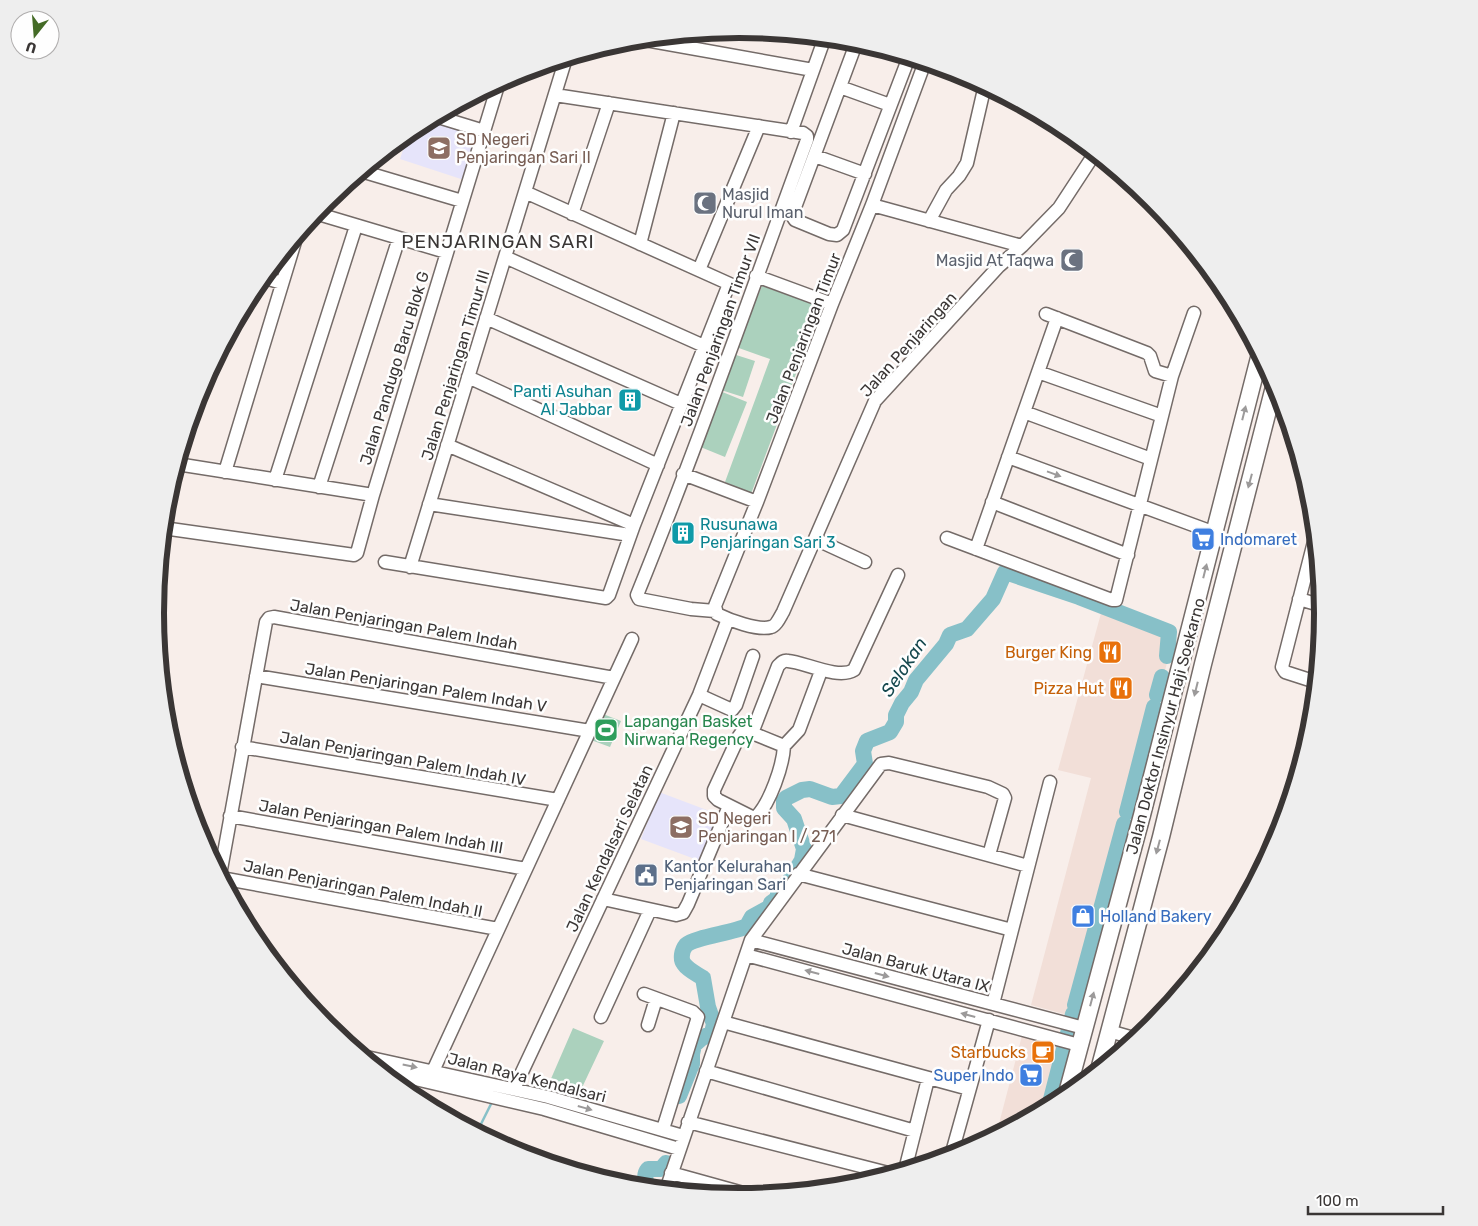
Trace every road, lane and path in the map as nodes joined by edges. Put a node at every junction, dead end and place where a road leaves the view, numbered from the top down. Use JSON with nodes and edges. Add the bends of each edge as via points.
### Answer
{"nodes":[{"id":1,"x":663,"y":42,"type":"edge"},
{"id":2,"x":823,"y":44,"type":"edge"},
{"id":3,"x":854,"y":50,"type":"edge"},
{"id":4,"x":907,"y":63,"type":"edge"},
{"id":5,"x":564,"y":65,"type":"edge"},
{"id":6,"x":923,"y":68,"type":"edge"},
{"id":7,"x":813,"y":70,"type":"junction"},
{"id":8,"x":840,"y":87,"type":"junction"},
{"id":9,"x":496,"y":91,"type":"edge"},
{"id":10,"x":983,"y":92,"type":"edge"},
{"id":11,"x":555,"y":95,"type":"junction"},
{"id":12,"x":609,"y":103,"type":"junction"},
{"id":13,"x":890,"y":106,"type":"junction"},
{"id":14,"x":674,"y":113,"type":"junction"},
{"id":15,"x":444,"y":119,"type":"edge"},
{"id":16,"x":759,"y":126,"type":"junction"},
{"id":17,"x":484,"y":131,"type":"junction"},
{"id":18,"x":791,"y":132,"type":"junction"},
{"id":19,"x":815,"y":156,"type":"junction"},
{"id":20,"x":1092,"y":158,"type":"edge"},
{"id":21,"x":368,"y":173,"type":"edge"},
{"id":22,"x":865,"y":174,"type":"junction"},
{"id":23,"x":525,"y":192,"type":"junction"},
{"id":24,"x":462,"y":201,"type":"junction"},
{"id":25,"x":872,"y":205,"type":"junction"},
{"id":26,"x":572,"y":214,"type":"junction"},
{"id":27,"x":323,"y":216,"type":"edge"},
{"id":28,"x":929,"y":221,"type":"junction"},
{"id":29,"x":356,"y":226,"type":"junction"},
{"id":30,"x":400,"y":238,"type":"junction"},
{"id":31,"x":640,"y":244,"type":"junction"},
{"id":32,"x":1022,"y":246,"type":"junction"},
{"id":33,"x":292,"y":251,"type":"edge"},
{"id":34,"x":446,"y":252,"type":"junction"},
{"id":35,"x":505,"y":257,"type":"junction"},
{"id":36,"x":698,"y":270,"type":"junction"},
{"id":37,"x":756,"y":276,"type":"junction"},
{"id":38,"x":270,"y":279,"type":"edge"},
{"id":39,"x":282,"y":283,"type":"junction"},
{"id":40,"x":832,"y":304,"type":"junction"},
{"id":41,"x":1194,"y":312,"type":"dead end"},
{"id":42,"x":486,"y":318,"type":"junction"},
{"id":43,"x":704,"y":346,"type":"junction"},
{"id":44,"x":1258,"y":364,"type":"edge"},
{"id":45,"x":1038,"y":372,"type":"junction"},
{"id":46,"x":1172,"y":376,"type":"junction"},
{"id":47,"x":468,"y":377,"type":"junction"},
{"id":48,"x":1272,"y":395,"type":"edge"},
{"id":49,"x":681,"y":404,"type":"junction"},
{"id":50,"x":1024,"y":412,"type":"junction"},
{"id":51,"x":1162,"y":416,"type":"junction"},
{"id":52,"x":447,"y":445,"type":"junction"},
{"id":53,"x":1008,"y":457,"type":"junction"},
{"id":54,"x":1151,"y":459,"type":"junction"},
{"id":55,"x":183,"y":465,"type":"edge"},
{"id":56,"x":658,"y":465,"type":"junction"},
{"id":57,"x":226,"y":472,"type":"junction"},
{"id":58,"x":683,"y":474,"type":"junction"},
{"id":59,"x":275,"y":480,"type":"junction"},
{"id":60,"x":319,"y":487,"type":"junction"},
{"id":61,"x":373,"y":496,"type":"junction"},
{"id":62,"x":757,"y":502,"type":"junction"},
{"id":63,"x":992,"y":502,"type":"junction"},
{"id":64,"x":429,"y":504,"type":"junction"},
{"id":65,"x":1139,"y":506,"type":"junction"},
{"id":66,"x":170,"y":529,"type":"edge"},
{"id":67,"x":632,"y":530,"type":"junction"},
{"id":68,"x":1215,"y":533,"type":"junction"},
{"id":69,"x":947,"y":538,"type":"dead end"},
{"id":70,"x":815,"y":539,"type":"junction"},
{"id":71,"x":976,"y":548,"type":"junction"},
{"id":72,"x":1128,"y":556,"type":"junction"},
{"id":73,"x":385,"y":562,"type":"dead end"},
{"id":74,"x":865,"y":562,"type":"dead end"},
{"id":75,"x":1312,"y":565,"type":"edge"},
{"id":76,"x":410,"y":567,"type":"junction"},
{"id":77,"x":898,"y":575,"type":"dead end"},
{"id":78,"x":1299,"y":599,"type":"junction"},
{"id":79,"x":1314,"y":603,"type":"edge"},
{"id":80,"x":715,"y":611,"type":"junction"},
{"id":81,"x":728,"y":619,"type":"junction"},
{"id":82,"x":1191,"y":627,"type":"junction"},
{"id":83,"x":1211,"y":632,"type":"junction"},
{"id":84,"x":632,"y":639,"type":"dead end"},
{"id":85,"x":753,"y":656,"type":"dead end"},
{"id":86,"x":1183,"y":656,"type":"junction"},
{"id":87,"x":1203,"y":664,"type":"junction"},
{"id":88,"x":822,"y":671,"type":"junction"},
{"id":89,"x":256,"y":676,"type":"junction"},
{"id":90,"x":614,"y":678,"type":"junction"},
{"id":91,"x":1311,"y":680,"type":"edge"},
{"id":92,"x":699,"y":696,"type":"junction"},
{"id":93,"x":590,"y":731,"type":"junction"},
{"id":94,"x":752,"y":733,"type":"junction"},
{"id":95,"x":784,"y":746,"type":"junction"},
{"id":96,"x":242,"y":748,"type":"junction"},
{"id":97,"x":1050,"y":782,"type":"dead end"},
{"id":98,"x":558,"y":800,"type":"junction"},
{"id":99,"x":729,"y":806,"type":"junction"},
{"id":100,"x":842,"y":815,"type":"junction"},
{"id":101,"x":230,"y":816,"type":"junction"},
{"id":102,"x":989,"y":855,"type":"junction"},
{"id":103,"x":222,"y":865,"type":"edge"},
{"id":104,"x":1028,"y":866,"type":"junction"},
{"id":105,"x":526,"y":869,"type":"junction"},
{"id":106,"x":798,"y":874,"type":"junction"},
{"id":107,"x":229,"y":880,"type":"edge"},
{"id":108,"x":603,"y":899,"type":"junction"},
{"id":109,"x":650,"y":910,"type":"junction"},
{"id":110,"x":498,"y":930,"type":"junction"},
{"id":111,"x":1012,"y":930,"type":"junction"},
{"id":112,"x":754,"y":936,"type":"junction"},
{"id":113,"x":746,"y":955,"type":"junction"},
{"id":114,"x":992,"y":1004,"type":"junction"},
{"id":115,"x":601,"y":1017,"type":"dead end"},
{"id":116,"x":989,"y":1020,"type":"junction"},
{"id":117,"x":723,"y":1022,"type":"junction"},
{"id":118,"x":648,"y":1024,"type":"dead end"},
{"id":119,"x":1070,"y":1024,"type":"junction"},
{"id":120,"x":1109,"y":1032,"type":"junction"},
{"id":121,"x":1128,"y":1037,"type":"edge"},
{"id":122,"x":1065,"y":1041,"type":"junction"},
{"id":123,"x":1111,"y":1052,"type":"edge"},
{"id":124,"x":376,"y":1059,"type":"edge"},
{"id":125,"x":433,"y":1071,"type":"junction"},
{"id":126,"x":706,"y":1071,"type":"junction"},
{"id":127,"x":928,"y":1079,"type":"junction"},
{"id":128,"x":404,"y":1081,"type":"edge"},
{"id":129,"x":1066,"y":1087,"type":"edge"},
{"id":130,"x":514,"y":1089,"type":"junction"},
{"id":131,"x":969,"y":1089,"type":"junction"},
{"id":132,"x":546,"y":1103,"type":"junction"},
{"id":133,"x":688,"y":1122,"type":"junction"},
{"id":134,"x":663,"y":1129,"type":"junction"},
{"id":135,"x":915,"y":1131,"type":"junction"},
{"id":136,"x":683,"y":1136,"type":"junction"},
{"id":137,"x":953,"y":1147,"type":"edge"},
{"id":138,"x":679,"y":1149,"type":"junction"},
{"id":139,"x":907,"y":1163,"type":"edge"},
{"id":140,"x":880,"y":1171,"type":"edge"},
{"id":141,"x":671,"y":1173,"type":"junction"},
{"id":142,"x":668,"y":1184,"type":"edge"},
{"id":143,"x":722,"y":1188,"type":"edge"}],
"edges":[{"from":1,"to":7,"type":"street"},
{"from":2,"to":7,"type":"street"},
{"from":3,"to":8,"type":"street"},
{"from":4,"to":13,"type":"street"},
{"from":5,"to":11,"type":"street","name":"Jalan Penjaringan Timur III"},
{"from":6,"to":25,"type":"street","name":"Jalan Penjaringan Timur"},
{"from":7,"to":18,"type":"street"},
{"from":8,"to":13,"type":"street"},
{"from":8,"to":19,"type":"street"},
{"from":9,"to":17,"type":"street","name":"Jalan Pandugo Baru Blok G"},
{"from":10,"to":28,"type":"street","via":[[967,163],[946,190]]},
{"from":11,"to":12,"type":"street"},
{"from":11,"to":23,"type":"street","name":"Jalan Penjaringan Timur III"},
{"from":12,"to":14,"type":"street"},
{"from":12,"to":26,"type":"street"},
{"from":13,"to":22,"type":"street"},
{"from":14,"to":16,"type":"street"},
{"from":14,"to":31,"type":"street"},
{"from":15,"to":17,"type":"street"},
{"from":16,"to":18,"type":"street"},
{"from":16,"to":36,"type":"street"},
{"from":17,"to":24,"type":"street","name":"Jalan Pandugo Baru Blok G"},
{"from":18,"to":37,"type":"street","name":"Jalan Penjaringan Timur VII","via":[[803,133],[808,140]]},
{"from":19,"to":22,"type":"street"},
{"from":19,"to":22,"type":"street","via":[[793,217],[829,234],[838,235],[844,230]]},
{"from":20,"to":32,"type":"street","name":"Jalan Penjaringan","via":[[1059,208]]},
{"from":21,"to":24,"type":"street"},
{"from":23,"to":26,"type":"street"},
{"from":23,"to":35,"type":"street","name":"Jalan Penjaringan Timur III"},
{"from":24,"to":34,"type":"street","name":"Jalan Pandugo Baru Blok G"},
{"from":25,"to":28,"type":"street"},
{"from":25,"to":40,"type":"street","name":"Jalan Penjaringan Timur"},
{"from":26,"to":31,"type":"street"},
{"from":27,"to":29,"type":"street"},
{"from":28,"to":32,"type":"street"},
{"from":29,"to":30,"type":"street"},
{"from":29,"to":59,"type":"street"},
{"from":30,"to":34,"type":"street"},
{"from":30,"to":60,"type":"street"},
{"from":31,"to":36,"type":"street"},
{"from":32,"to":70,"type":"street","name":"Jalan Penjaringan","via":[[999,266],[875,401]]},
{"from":33,"to":39,"type":"street"},
{"from":34,"to":61,"type":"street","name":"Jalan Pandugo Baru Blok G"},
{"from":35,"to":42,"type":"street","name":"Jalan Penjaringan Timur III"},
{"from":35,"to":43,"type":"street"},
{"from":36,"to":43,"type":"street","via":[[730,284]]},
{"from":37,"to":40,"type":"street"},
{"from":37,"to":58,"type":"street","name":"Jalan Penjaringan Timur VII","via":[[718,387]]},
{"from":38,"to":39,"type":"street"},
{"from":39,"to":57,"type":"street"},
{"from":40,"to":62,"type":"street","name":"Jalan Penjaringan Timur"},
{"from":41,"to":46,"type":"street"},
{"from":42,"to":47,"type":"street","name":"Jalan Penjaringan Timur III"},
{"from":42,"to":49,"type":"street"},
{"from":43,"to":49,"type":"street"},
{"from":68,"to":44,"type":"main road","name":"Jalan Doktor Insinyur Haji Soekarno","one_way":true},
{"from":45,"to":46,"type":"street","via":[[1051,316],[1147,353],[1155,371]]},
{"from":45,"to":50,"type":"street"},
{"from":45,"to":51,"type":"street"},
{"from":46,"to":51,"type":"street"},
{"from":47,"to":52,"type":"street","name":"Jalan Penjaringan Timur III"},
{"from":47,"to":56,"type":"street"},
{"from":48,"to":83,"type":"main road","name":"Jalan Doktor Insinyur Haji Soekarno","one_way":true},
{"from":49,"to":56,"type":"street"},
{"from":50,"to":53,"type":"street"},
{"from":50,"to":54,"type":"street"},
{"from":51,"to":54,"type":"street"},
{"from":52,"to":64,"type":"street","name":"Jalan Penjaringan Timur III"},
{"from":52,"to":67,"type":"street"},
{"from":53,"to":63,"type":"street"},
{"from":53,"to":65,"type":"street","one_way":true},
{"from":54,"to":65,"type":"street"},
{"from":55,"to":57,"type":"street"},
{"from":56,"to":67,"type":"street"},
{"from":57,"to":59,"type":"street"},
{"from":58,"to":62,"type":"street"},
{"from":58,"to":80,"type":"street","name":"Jalan Penjaringan Timur VII","via":[[637,594],[639,599]]},
{"from":59,"to":60,"type":"street"},
{"from":60,"to":61,"type":"street"},
{"from":61,"to":66,"type":"street","name":"Jalan Pandugo Baru Blok G","via":[[360,550],[354,556]]},
{"from":62,"to":80,"type":"street","name":"Jalan Penjaringan Timur"},
{"from":63,"to":71,"type":"street"},
{"from":63,"to":72,"type":"street"},
{"from":64,"to":67,"type":"street"},
{"from":64,"to":76,"type":"street","name":"Jalan Penjaringan Timur III"},
{"from":65,"to":68,"type":"street"},
{"from":65,"to":72,"type":"street"},
{"from":67,"to":76,"type":"street","via":[[611,592],[606,598]]},
{"from":82,"to":68,"type":"main road","name":"Jalan Doktor Insinyur Haji Soekarno","one_way":true},
{"from":69,"to":71,"type":"street"},
{"from":70,"to":74,"type":"street"},
{"from":70,"to":81,"type":"street","name":"Jalan Penjaringan","via":[[783,612],[774,625],[760,627]]},
{"from":71,"to":72,"type":"street","via":[[1112,600],[1116,600],[1118,595]]},
{"from":73,"to":76,"type":"street"},
{"from":75,"to":78,"type":"street"},
{"from":77,"to":88,"type":"street","via":[[854,670]]},
{"from":78,"to":79,"type":"street"},
{"from":78,"to":91,"type":"street","via":[[1282,668]]},
{"from":80,"to":81,"type":"street"},
{"from":81,"to":92,"type":"street","name":"Jalan Kendalsari Selatan"},
{"from":82,"to":83,"type":"main road","via":[[1197,633]]},
{"from":82,"to":86,"type":"main road","name":"Jalan Doktor Insinyur Haji Soekarno"},
{"from":83,"to":87,"type":"main road","name":"Jalan Doktor Insinyur Haji Soekarno"},
{"from":84,"to":90,"type":"street"},
{"from":85,"to":92,"type":"street","via":[[732,710]]},
{"from":86,"to":87,"type":"main road","via":[[1196,653]]},
{"from":119,"to":86,"type":"main road","name":"Jalan Doktor Insinyur Haji Soekarno","one_way":true},
{"from":87,"to":120,"type":"main road","name":"Jalan Doktor Insinyur Haji Soekarno","one_way":true},
{"from":88,"to":94,"type":"street","via":[[782,662]]},
{"from":88,"to":95,"type":"street","via":[[799,730]]},
{"from":89,"to":90,"type":"street","name":"Jalan Penjaringan Palem Indah","via":[[266,622],[274,617]]},
{"from":89,"to":93,"type":"street","name":"Jalan Penjaringan Palem Indah V"},
{"from":89,"to":96,"type":"street","name":"Jalan Penjaringan Palem Indah"},
{"from":90,"to":93,"type":"street"},
{"from":92,"to":108,"type":"street","name":"Jalan Kendalsari Selatan"},
{"from":93,"to":98,"type":"street"},
{"from":94,"to":95,"type":"street"},
{"from":94,"to":99,"type":"street","via":[[742,732],[739,736],[714,790],[714,796]]},
{"from":95,"to":99,"type":"street","via":[[775,782],[758,815],[752,817]]},
{"from":96,"to":98,"type":"street","name":"Jalan Penjaringan Palem Indah IV"},
{"from":96,"to":101,"type":"street","name":"Jalan Penjaringan Palem Indah"},
{"from":97,"to":104,"type":"street"},
{"from":98,"to":105,"type":"street"},
{"from":99,"to":109,"type":"street","via":[[683,913],[676,915]]},
{"from":100,"to":102,"type":"street"},
{"from":100,"to":102,"type":"street","via":[[885,762],[988,787],[1005,798]]},
{"from":100,"to":106,"type":"street"},
{"from":101,"to":103,"type":"street","name":"Jalan Penjaringan Palem Indah"},
{"from":101,"to":105,"type":"street","name":"Jalan Penjaringan Palem Indah III"},
{"from":102,"to":104,"type":"street"},
{"from":104,"to":111,"type":"street"},
{"from":105,"to":110,"type":"street"},
{"from":106,"to":111,"type":"street"},
{"from":106,"to":112,"type":"street"},
{"from":107,"to":110,"type":"street","name":"Jalan Penjaringan Palem Indah II"},
{"from":108,"to":109,"type":"street"},
{"from":108,"to":130,"type":"street","name":"Jalan Kendalsari Selatan"},
{"from":109,"to":115,"type":"street"},
{"from":110,"to":125,"type":"street"},
{"from":111,"to":114,"type":"street"},
{"from":112,"to":113,"type":"street"},
{"from":112,"to":114,"type":"street","name":"Jalan Baruk Utara IX","one_way":true},
{"from":116,"to":113,"type":"street","name":"Jalan Baruk Utara IX","one_way":true},
{"from":113,"to":117,"type":"street"},
{"from":114,"to":119,"type":"street","name":"Jalan Baruk Utara IX"},
{"from":116,"to":122,"type":"street","name":"Jalan Baruk Utara IX"},
{"from":116,"to":131,"type":"street"},
{"from":117,"to":126,"type":"street"},
{"from":117,"to":127,"type":"street"},
{"from":118,"to":134,"type":"street","via":[[650,996],[694,1012],[698,1017]]},
{"from":119,"to":122,"type":"main road","name":"Jalan Doktor Insinyur Haji Soekarno"},
{"from":119,"to":122,"type":"street"},
{"from":120,"to":121,"type":"street"},
{"from":120,"to":123,"type":"main road","name":"Jalan Doktor Insinyur Haji Soekarno"},
{"from":122,"to":129,"type":"main road","name":"Jalan Doktor Insinyur Haji Soekarno"},
{"from":124,"to":125,"type":"street","name":"Jalan Raya Kendalsari","one_way":true},
{"from":125,"to":130,"type":"street","name":"Jalan Raya Kendalsari"},
{"from":126,"to":133,"type":"street"},
{"from":126,"to":135,"type":"street"},
{"from":127,"to":131,"type":"street"},
{"from":127,"to":135,"type":"street"},
{"from":128,"to":132,"type":"street","name":"Jalan Raya Kendalsari","via":[[502,1099]]},
{"from":130,"to":132,"type":"street","name":"Jalan Raya Kendalsari"},
{"from":131,"to":137,"type":"street"},
{"from":132,"to":134,"type":"street","name":"Jalan Raya Kendalsari","one_way":true},
{"from":132,"to":138,"type":"street","name":"Jalan Raya Kendalsari"},
{"from":133,"to":136,"type":"street"},
{"from":133,"to":140,"type":"street"},
{"from":134,"to":136,"type":"street","name":"Jalan Raya Kendalsari"},
{"from":135,"to":139,"type":"street"},
{"from":136,"to":138,"type":"street"},
{"from":138,"to":141,"type":"street"},
{"from":141,"to":142,"type":"street"},
{"from":141,"to":143,"type":"street"}]}
